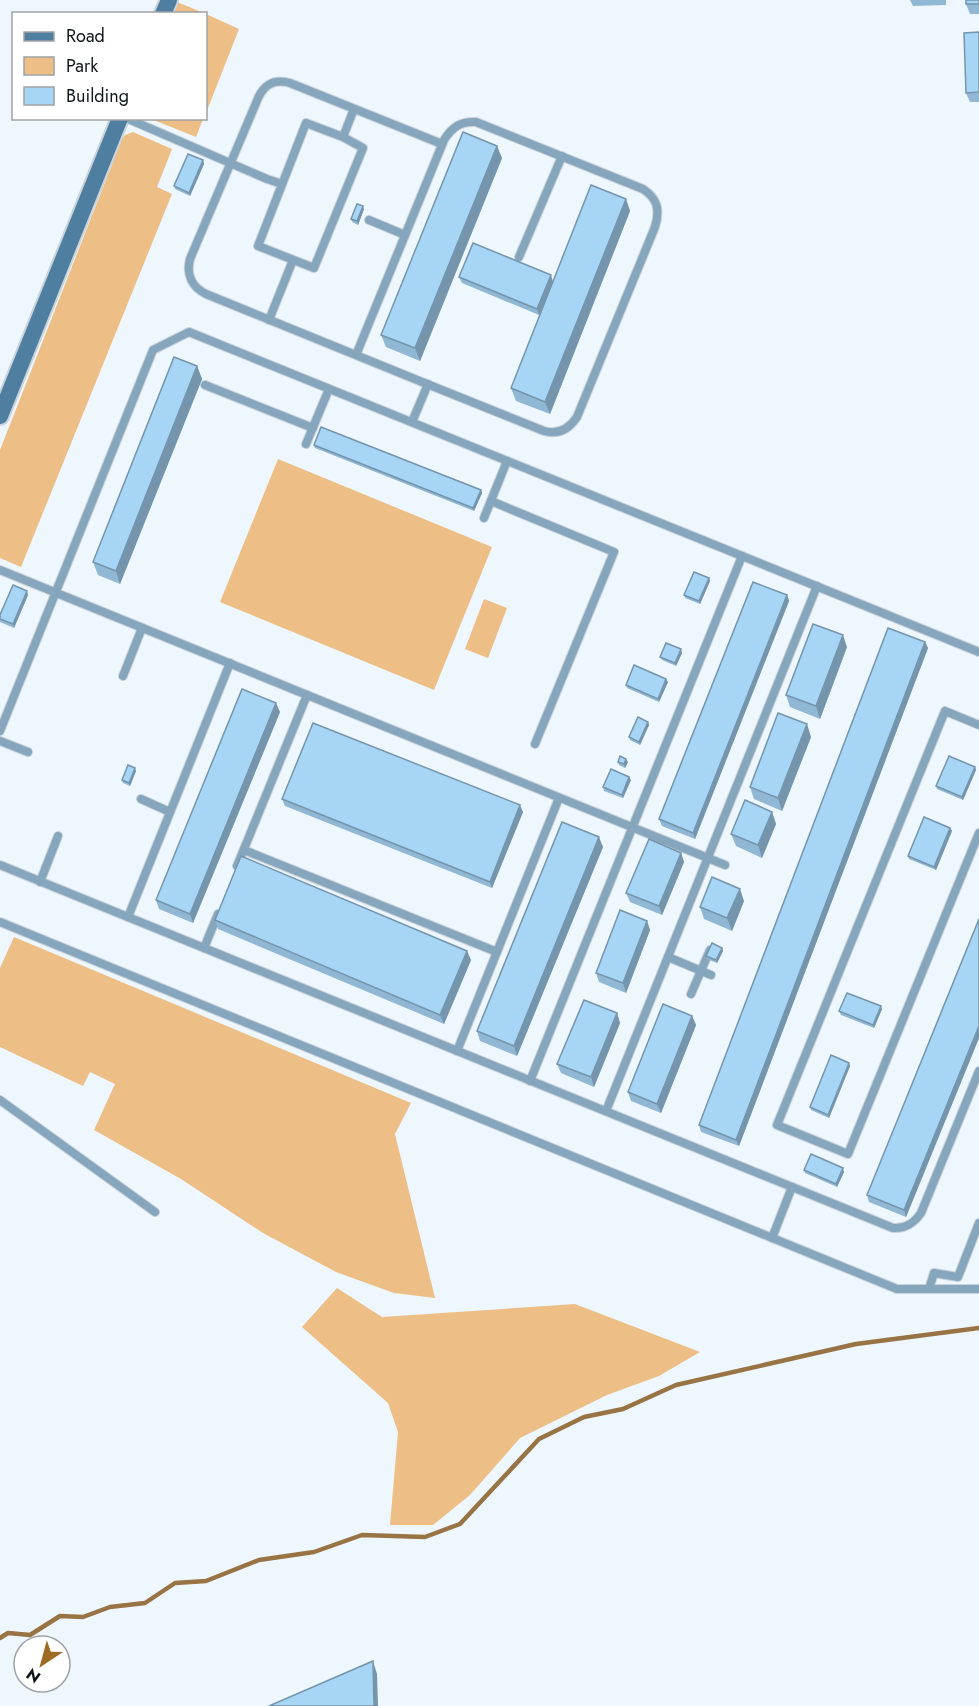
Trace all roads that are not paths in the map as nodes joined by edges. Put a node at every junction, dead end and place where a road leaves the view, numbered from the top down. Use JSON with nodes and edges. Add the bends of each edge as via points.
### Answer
{"nodes":[{"id":1,"x":354,"y":109,"type":"junction"},
{"id":2,"x":119,"y":120,"type":"edge"},
{"id":3,"x":131,"y":120,"type":"edge"},
{"id":4,"x":343,"y":136,"type":"junction"},
{"id":5,"x":442,"y":144,"type":"junction"},
{"id":6,"x":562,"y":156,"type":"junction"},
{"id":7,"x":231,"y":163,"type":"junction"},
{"id":8,"x":282,"y":184,"type":"junction"},
{"id":9,"x":369,"y":220,"type":"dead end"},
{"id":10,"x":405,"y":234,"type":"junction"},
{"id":11,"x":519,"y":257,"type":"dead end"},
{"id":12,"x":292,"y":260,"type":"junction"},
{"id":13,"x":269,"y":320,"type":"junction"},
{"id":14,"x":356,"y":355,"type":"junction"},
{"id":15,"x":428,"y":384,"type":"junction"},
{"id":16,"x":205,"y":385,"type":"dead end"},
{"id":17,"x":329,"y":388,"type":"junction"},
{"id":18,"x":0,"y":416,"type":"edge"},
{"id":19,"x":412,"y":422,"type":"junction"},
{"id":20,"x":313,"y":428,"type":"junction"},
{"id":21,"x":306,"y":444,"type":"dead end"},
{"id":22,"x":507,"y":461,"type":"junction"},
{"id":23,"x":491,"y":501,"type":"junction"},
{"id":24,"x":484,"y":518,"type":"dead end"},
{"id":25,"x":742,"y":556,"type":"junction"},
{"id":26,"x":0,"y":570,"type":"edge"},
{"id":27,"x":817,"y":586,"type":"junction"},
{"id":28,"x":56,"y":593,"type":"junction"},
{"id":29,"x":142,"y":628,"type":"junction"},
{"id":30,"x":979,"y":652,"type":"edge"},
{"id":31,"x":230,"y":663,"type":"junction"},
{"id":32,"x":123,"y":676,"type":"dead end"},
{"id":33,"x":307,"y":695,"type":"junction"},
{"id":34,"x":979,"y":725,"type":"edge"},
{"id":35,"x":0,"y":731,"type":"edge"},
{"id":36,"x":0,"y":741,"type":"edge"},
{"id":37,"x":535,"y":744,"type":"dead end"},
{"id":38,"x":28,"y":752,"type":"dead end"},
{"id":39,"x":560,"y":798,"type":"junction"},
{"id":40,"x":141,"y":799,"type":"dead end"},
{"id":41,"x":170,"y":812,"type":"junction"},
{"id":42,"x":632,"y":828,"type":"junction"},
{"id":43,"x":979,"y":833,"type":"edge"},
{"id":44,"x":58,"y":836,"type":"dead end"},
{"id":45,"x":244,"y":849,"type":"junction"},
{"id":46,"x":708,"y":858,"type":"junction"},
{"id":47,"x":725,"y":865,"type":"dead end"},
{"id":48,"x":0,"y":866,"type":"edge"},
{"id":49,"x":235,"y":872,"type":"edge"},
{"id":50,"x":40,"y":882,"type":"junction"},
{"id":51,"x":222,"y":904,"type":"edge"},
{"id":52,"x":128,"y":917,"type":"junction"},
{"id":53,"x":0,"y":922,"type":"edge"},
{"id":54,"x":204,"y":948,"type":"junction"},
{"id":55,"x":710,"y":950,"type":"edge"},
{"id":56,"x":497,"y":951,"type":"junction"},
{"id":57,"x":668,"y":957,"type":"junction"},
{"id":58,"x":701,"y":971,"type":"junction"},
{"id":59,"x":711,"y":975,"type":"dead end"},
{"id":60,"x":691,"y":994,"type":"dead end"},
{"id":61,"x":457,"y":1051,"type":"junction"},
{"id":62,"x":979,"y":1071,"type":"edge"},
{"id":63,"x":530,"y":1081,"type":"junction"},
{"id":64,"x":0,"y":1100,"type":"edge"},
{"id":65,"x":606,"y":1112,"type":"junction"},
{"id":66,"x":792,"y":1187,"type":"junction"},
{"id":67,"x":155,"y":1212,"type":"dead end"},
{"id":68,"x":979,"y":1223,"type":"edge"},
{"id":69,"x":772,"y":1238,"type":"junction"},
{"id":70,"x":929,"y":1289,"type":"junction"},
{"id":71,"x":979,"y":1289,"type":"edge"}],
"edges":[{"from":1,"to":4,"type":"lane"},
{"from":1,"to":5,"type":"lane"},
{"from":1,"to":7,"type":"lane","via":[[290,83],[272,83],[261,92]]},
{"from":2,"to":18,"type":"main road"},
{"from":3,"to":7,"type":"lane"},
{"from":4,"to":8,"type":"lane","via":[[306,123]]},
{"from":4,"to":12,"type":"lane","via":[[363,148],[359,159],[314,268]]},
{"from":5,"to":6,"type":"lane","via":[[459,124],[476,122]]},
{"from":5,"to":10,"type":"lane"},
{"from":6,"to":11,"type":"lane"},
{"from":6,"to":15,"type":"lane","via":[[643,189],[656,202],[658,214],[577,417],[562,431],[548,432]]},
{"from":7,"to":8,"type":"lane"},
{"from":7,"to":13,"type":"lane","via":[[190,259],[189,275],[202,292]]},
{"from":8,"to":12,"type":"lane","via":[[258,246]]},
{"from":9,"to":10,"type":"lane"},
{"from":10,"to":14,"type":"lane"},
{"from":12,"to":13,"type":"lane"},
{"from":13,"to":14,"type":"lane"},
{"from":14,"to":15,"type":"lane"},
{"from":15,"to":19,"type":"lane"},
{"from":16,"to":20,"type":"lane"},
{"from":17,"to":19,"type":"lane"},
{"from":17,"to":20,"type":"lane"},
{"from":17,"to":28,"type":"lane","via":[[189,332],[153,350]]},
{"from":19,"to":22,"type":"lane"},
{"from":20,"to":21,"type":"lane"},
{"from":22,"to":23,"type":"lane"},
{"from":22,"to":25,"type":"lane"},
{"from":23,"to":24,"type":"lane"},
{"from":23,"to":37,"type":"lane","via":[[614,552]]},
{"from":25,"to":27,"type":"lane"},
{"from":25,"to":42,"type":"lane"},
{"from":26,"to":28,"type":"lane"},
{"from":27,"to":30,"type":"lane"},
{"from":27,"to":46,"type":"lane"},
{"from":28,"to":29,"type":"lane"},
{"from":28,"to":35,"type":"lane"},
{"from":29,"to":31,"type":"lane"},
{"from":29,"to":32,"type":"lane"},
{"from":31,"to":33,"type":"lane"},
{"from":31,"to":41,"type":"lane"},
{"from":33,"to":39,"type":"lane"},
{"from":33,"to":45,"type":"lane"},
{"from":34,"to":43,"type":"lane","via":[[945,711],[777,1125],[848,1154]]},
{"from":36,"to":38,"type":"lane"},
{"from":39,"to":42,"type":"lane"},
{"from":39,"to":56,"type":"lane"},
{"from":40,"to":41,"type":"lane"},
{"from":41,"to":52,"type":"lane"},
{"from":42,"to":46,"type":"lane"},
{"from":42,"to":63,"type":"lane"},
{"from":44,"to":50,"type":"lane"},
{"from":45,"to":49,"type":"lane"},
{"from":45,"to":56,"type":"lane"},
{"from":46,"to":47,"type":"lane"},
{"from":46,"to":57,"type":"lane"},
{"from":48,"to":50,"type":"lane"},
{"from":50,"to":52,"type":"lane"},
{"from":51,"to":54,"type":"lane"},
{"from":52,"to":54,"type":"lane"},
{"from":53,"to":69,"type":"lane"},
{"from":54,"to":61,"type":"lane"},
{"from":55,"to":58,"type":"lane"},
{"from":56,"to":61,"type":"lane"},
{"from":57,"to":58,"type":"lane"},
{"from":57,"to":65,"type":"lane"},
{"from":58,"to":59,"type":"lane"},
{"from":58,"to":60,"type":"lane"},
{"from":61,"to":63,"type":"lane"},
{"from":62,"to":66,"type":"lane","via":[[921,1213],[912,1223],[889,1227]]},
{"from":63,"to":65,"type":"lane"},
{"from":64,"to":67,"type":"lane"},
{"from":65,"to":66,"type":"lane"},
{"from":66,"to":69,"type":"lane"},
{"from":68,"to":70,"type":"lane","via":[[958,1277],[934,1273]]},
{"from":69,"to":70,"type":"lane","via":[[897,1289]]},
{"from":70,"to":71,"type":"lane"}]}
